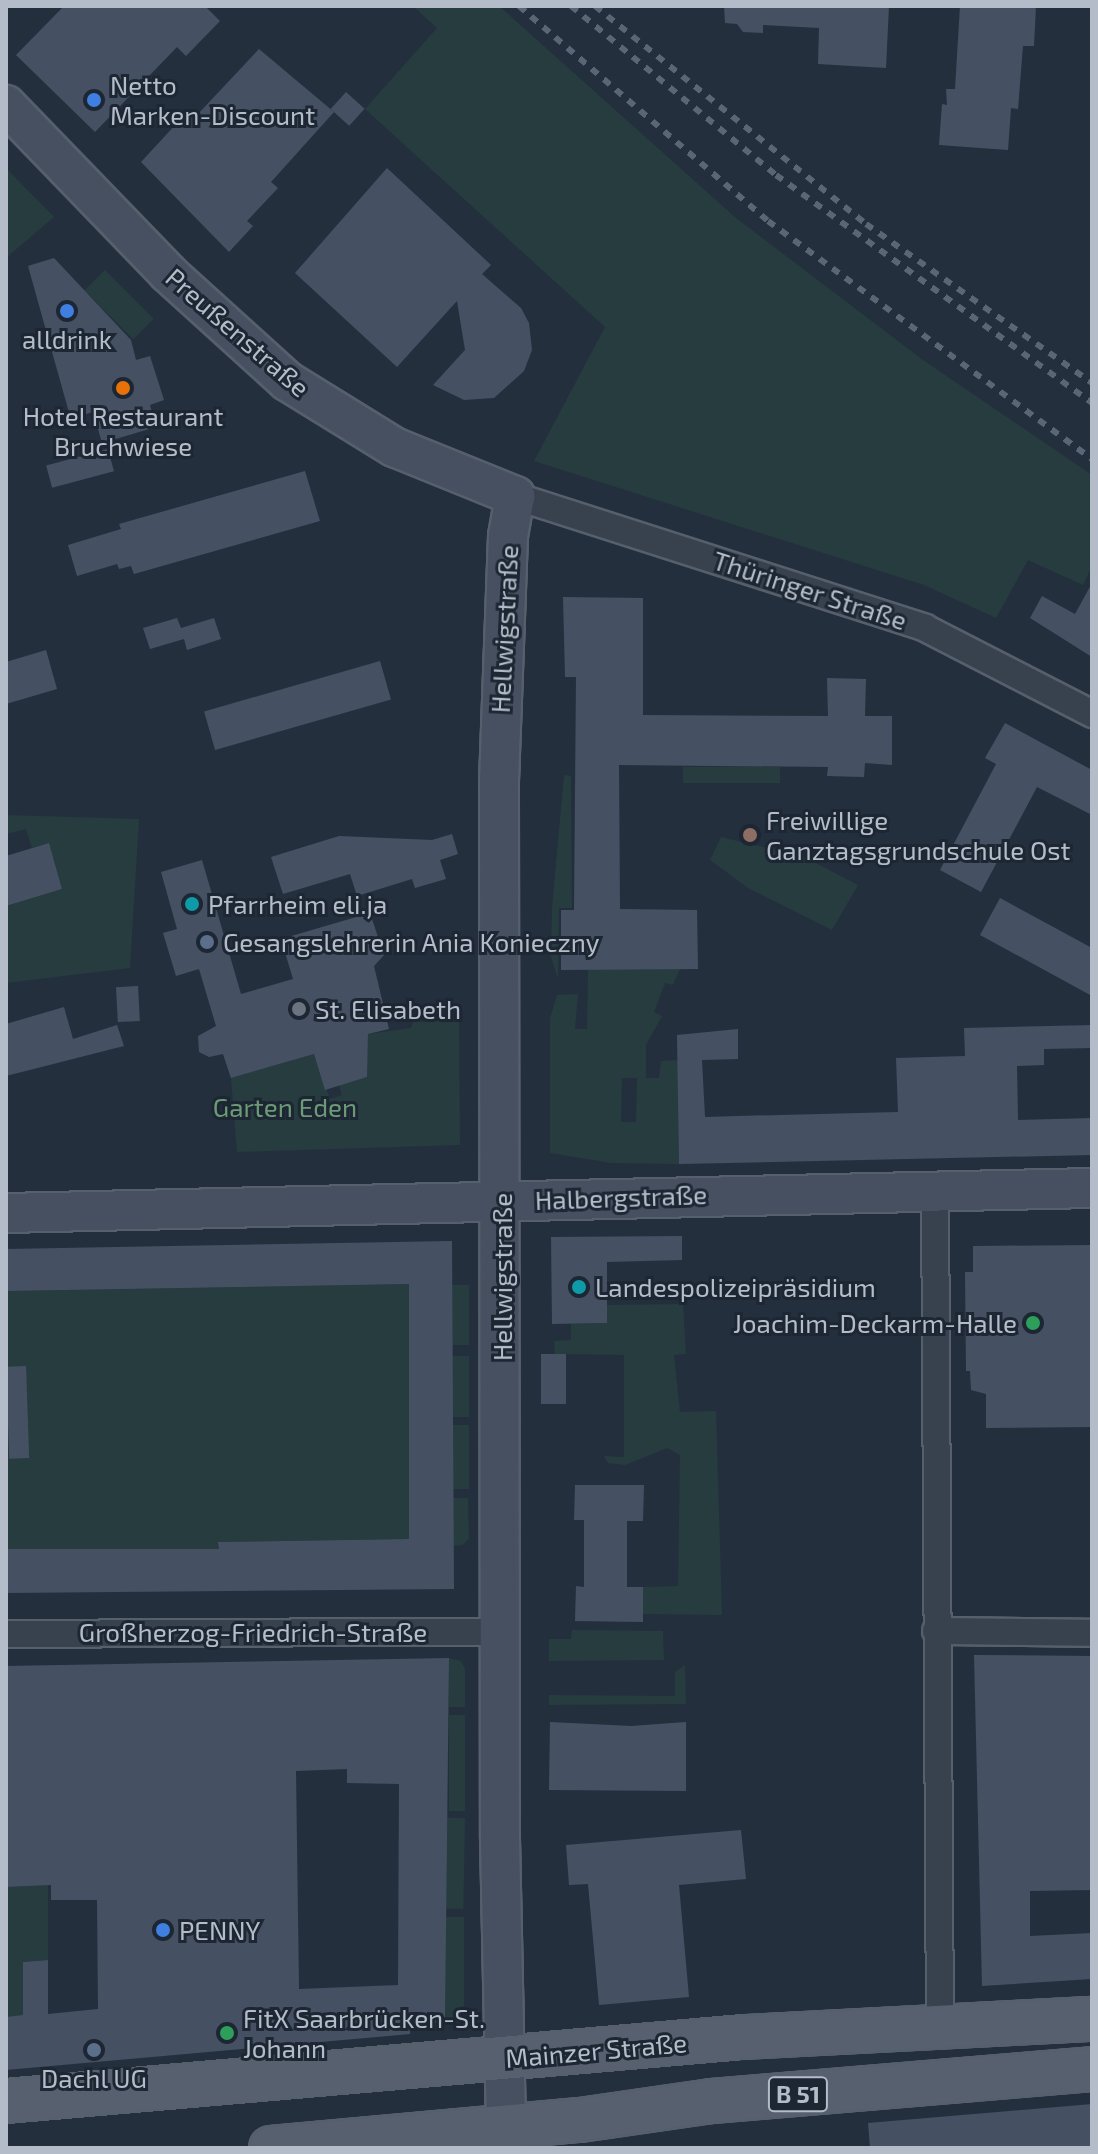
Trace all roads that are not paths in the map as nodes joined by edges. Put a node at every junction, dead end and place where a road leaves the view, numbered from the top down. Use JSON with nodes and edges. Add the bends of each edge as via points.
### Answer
{"nodes":[{"id":1,"x":6,"y":105,"type":"edge"},
{"id":2,"x":515,"y":496,"type":"junction"},
{"id":3,"x":1092,"y":714,"type":"edge"},
{"id":4,"x":1092,"y":1188,"type":"edge"},
{"id":5,"x":935,"y":1191,"type":"junction"},
{"id":6,"x":503,"y":1201,"type":"junction"},
{"id":7,"x":6,"y":1213,"type":"edge"},
{"id":8,"x":501,"y":1631,"type":"junction"},
{"id":9,"x":936,"y":1631,"type":"junction"},
{"id":10,"x":1092,"y":1633,"type":"edge"},
{"id":11,"x":6,"y":1634,"type":"edge"},
{"id":12,"x":1092,"y":2019,"type":"edge"},
{"id":13,"x":940,"y":2027,"type":"junction"},
{"id":14,"x":503,"y":2058,"type":"junction"},
{"id":15,"x":1092,"y":2069,"type":"edge"},
{"id":16,"x":6,"y":2101,"type":"edge"},
{"id":17,"x":506,"y":2138,"type":"edge"},
{"id":18,"x":271,"y":2148,"type":"edge"}],
"edges":[{"from":1,"to":2,"type":"street","name":"Preußenstraße","via":[[168,273],[287,381],[394,447]]},
{"from":2,"to":3,"type":"street","name":"Thüringer Straße","via":[[925,628]]},
{"from":2,"to":6,"type":"street","name":"Hellwigstraße","via":[[508,536],[500,701]]},
{"from":4,"to":5,"type":"street","name":"Halbergstraße"},
{"from":5,"to":6,"type":"street","name":"Halbergstraße"},
{"from":5,"to":9,"type":"street"},
{"from":6,"to":7,"type":"street","name":"Halbergstraße"},
{"from":6,"to":8,"type":"street","name":"Hellwigstraße"},
{"from":8,"to":11,"type":"street","name":"Großherzog-Friedrich-Straße"},
{"from":8,"to":14,"type":"street","name":"Hellwigstraße"},
{"from":9,"to":10,"type":"street"},
{"from":9,"to":13,"type":"street"},
{"from":12,"to":13,"type":"main road","name":"Mainzer Straße","number":"B 51"},
{"from":13,"to":14,"type":"main road","name":"Mainzer Straße","number":"B 51","via":[[841,2030]]},
{"from":14,"to":16,"type":"main road","name":"Mainzer Straße","number":"B 51"},
{"from":14,"to":17,"type":"street","name":"Hellwigstraße"},
{"from":15,"to":17,"type":"main road","number":"B 51","via":[[712,2101]]},
{"from":17,"to":18,"type":"main road","number":"B 51"}]}
